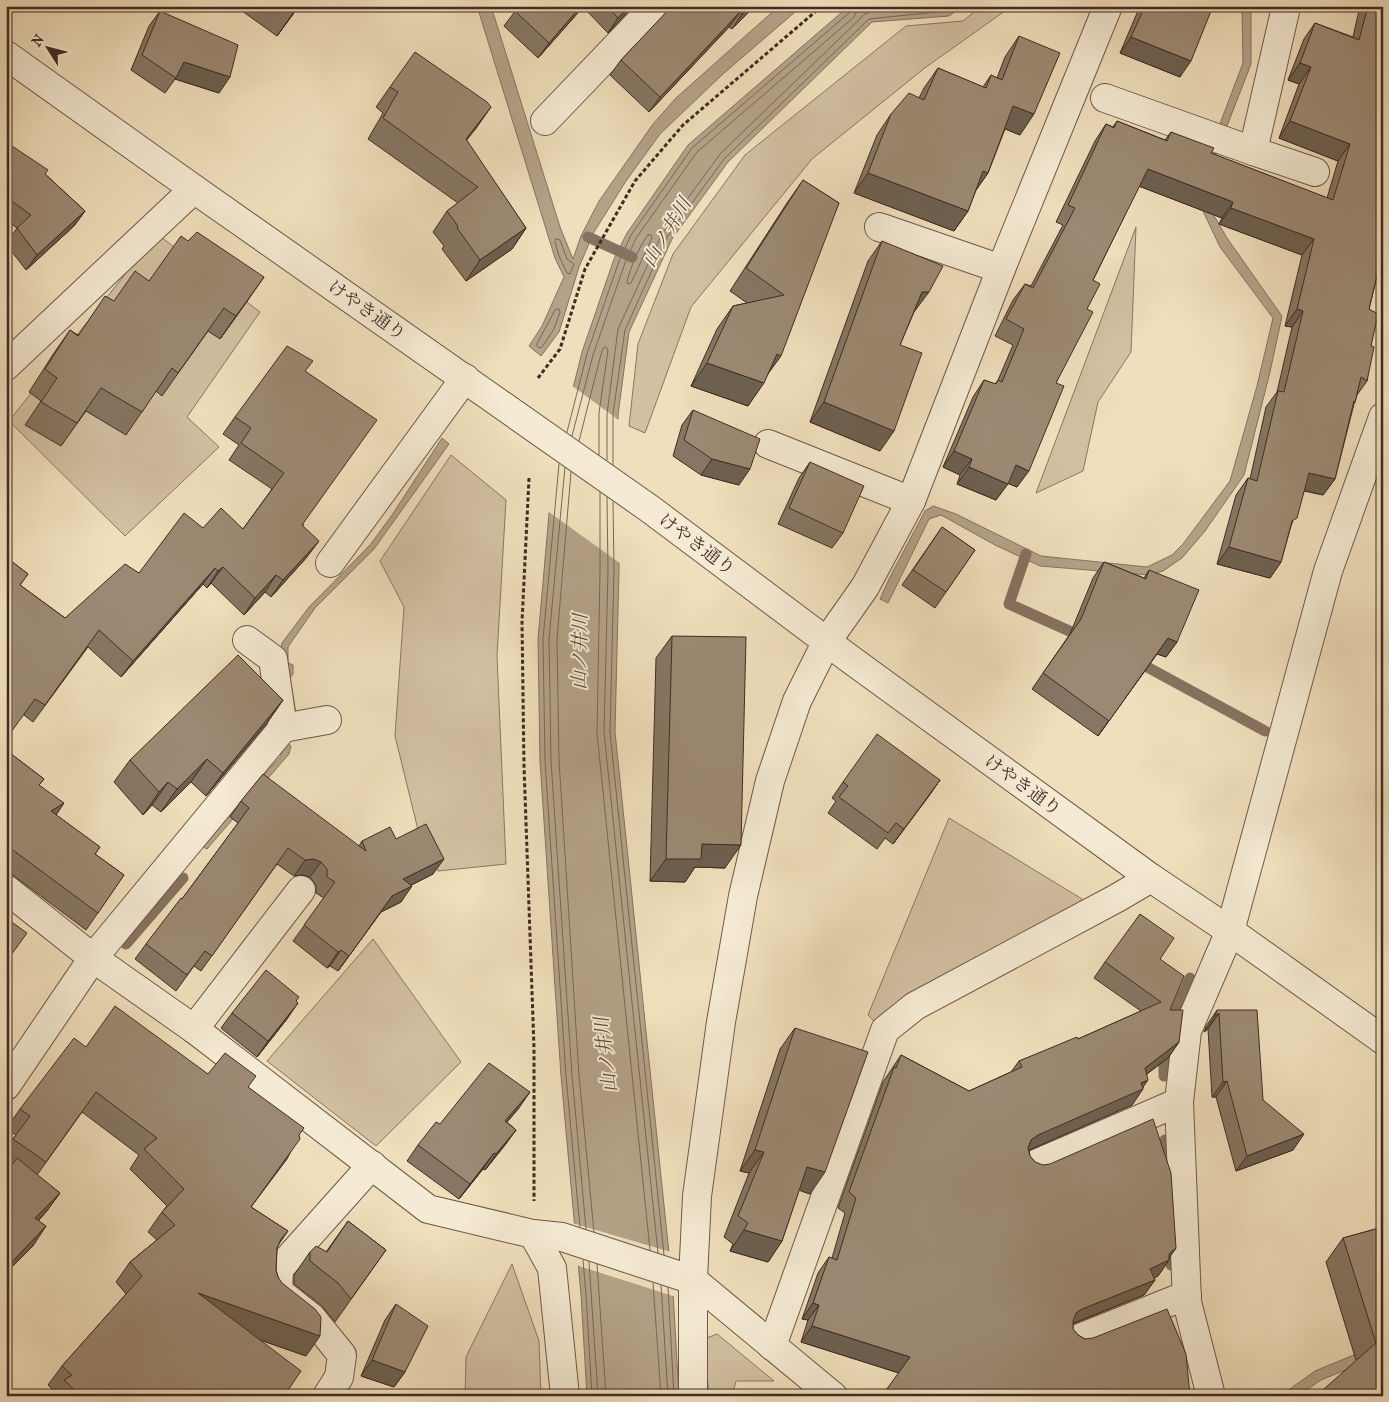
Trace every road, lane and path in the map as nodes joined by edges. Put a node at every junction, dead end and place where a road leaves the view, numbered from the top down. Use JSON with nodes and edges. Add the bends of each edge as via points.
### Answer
{"nodes":[{"id":1,"x":654,"y":6,"type":"edge"},
{"id":2,"x":822,"y":6,"type":"edge"},
{"id":3,"x":1108,"y":6,"type":"edge"},
{"id":4,"x":1285,"y":7,"type":"edge"},
{"id":5,"x":6,"y":55,"type":"edge"},
{"id":6,"x":1105,"y":98,"type":"dead end"},
{"id":7,"x":545,"y":121,"type":"dead end"},
{"id":8,"x":1230,"y":143,"type":"junction"},
{"id":9,"x":1316,"y":172,"type":"dead end"},
{"id":10,"x":194,"y":190,"type":"junction"},
{"id":11,"x":879,"y":227,"type":"dead end"},
{"id":12,"x":1002,"y":269,"type":"junction"},
{"id":13,"x":6,"y":366,"type":"edge"},
{"id":14,"x":465,"y":378,"type":"junction"},
{"id":15,"x":538,"y":378,"type":"dead end"},
{"id":16,"x":1383,"y":417,"type":"edge"},
{"id":17,"x":768,"y":444,"type":"dead end"},
{"id":18,"x":529,"y":478,"type":"dead end"},
{"id":19,"x":911,"y":501,"type":"junction"},
{"id":20,"x":330,"y":563,"type":"dead end"},
{"id":21,"x":247,"y":640,"type":"dead end"},
{"id":22,"x":827,"y":641,"type":"junction"},
{"id":23,"x":328,"y":720,"type":"dead end"},
{"id":24,"x":282,"y":728,"type":"junction"},
{"id":25,"x":1150,"y":878,"type":"junction"},
{"id":26,"x":6,"y":889,"type":"edge"},
{"id":27,"x":301,"y":890,"type":"dead end"},
{"id":28,"x":1230,"y":931,"type":"junction"},
{"id":29,"x":93,"y":958,"type":"junction"},
{"id":30,"x":194,"y":1029,"type":"junction"},
{"id":31,"x":1383,"y":1040,"type":"edge"},
{"id":32,"x":6,"y":1086,"type":"edge"},
{"id":33,"x":1179,"y":1102,"type":"junction"},
{"id":34,"x":1033,"y":1164,"type":"edge"},
{"id":35,"x":372,"y":1165,"type":"junction"},
{"id":36,"x":534,"y":1234,"type":"junction"},
{"id":37,"x":693,"y":1280,"type":"junction"},
{"id":38,"x":1187,"y":1295,"type":"junction"},
{"id":39,"x":1077,"y":1339,"type":"edge"},
{"id":40,"x":772,"y":1346,"type":"junction"},
{"id":41,"x":327,"y":1396,"type":"edge"},
{"id":42,"x":565,"y":1396,"type":"edge"},
{"id":43,"x":693,"y":1396,"type":"edge"},
{"id":44,"x":833,"y":1396,"type":"edge"},
{"id":45,"x":1211,"y":1396,"type":"edge"}],
"edges":[{"from":1,"to":7,"type":"street"},
{"from":2,"to":15,"type":"path","via":[[683,126],[635,181],[585,269],[560,349]]},
{"from":3,"to":12,"type":"street"},
{"from":4,"to":8,"type":"street"},
{"from":5,"to":10,"type":"street","name":"けやき通り"},
{"from":6,"to":8,"type":"street"},
{"from":8,"to":9,"type":"street"},
{"from":10,"to":13,"type":"street"},
{"from":10,"to":14,"type":"street","name":"けやき通り"},
{"from":11,"to":12,"type":"street"},
{"from":12,"to":19,"type":"street"},
{"from":14,"to":20,"type":"street"},
{"from":14,"to":22,"type":"street","name":"けやき通り","via":[[650,509]]},
{"from":16,"to":28,"type":"street","via":[[1328,570]]},
{"from":17,"to":19,"type":"street"},
{"from":18,"to":36,"type":"path","via":[[522,622],[534,1048]]},
{"from":19,"to":22,"type":"street","via":[[865,588]]},
{"from":21,"to":24,"type":"street","via":[[272,659]]},
{"from":22,"to":25,"type":"street","name":"けやき通り"},
{"from":22,"to":37,"type":"street","via":[[797,701],[770,781],[743,896],[721,1022],[697,1196]]},
{"from":23,"to":24,"type":"street"},
{"from":24,"to":29,"type":"street"},
{"from":25,"to":28,"type":"street","name":"けやき通り"},
{"from":25,"to":40,"type":"street","via":[[916,1006],[885,1030]]},
{"from":26,"to":29,"type":"street"},
{"from":27,"to":30,"type":"street"},
{"from":28,"to":31,"type":"street","name":"けやき通り"},
{"from":28,"to":33,"type":"street","via":[[1187,1031]]},
{"from":29,"to":30,"type":"street"},
{"from":29,"to":32,"type":"street"},
{"from":30,"to":35,"type":"street"},
{"from":33,"to":34,"type":"street"},
{"from":33,"to":38,"type":"street"},
{"from":35,"to":36,"type":"street","via":[[428,1209]]},
{"from":35,"to":41,"type":"street","via":[[279,1269],[278,1291],[312,1318],[342,1355],[339,1378]]},
{"from":36,"to":37,"type":"street","via":[[562,1237]]},
{"from":36,"to":42,"type":"street","via":[[552,1268]]},
{"from":37,"to":40,"type":"street"},
{"from":37,"to":43,"type":"street"},
{"from":38,"to":39,"type":"street"},
{"from":38,"to":45,"type":"street"},
{"from":40,"to":44,"type":"street"}]}
